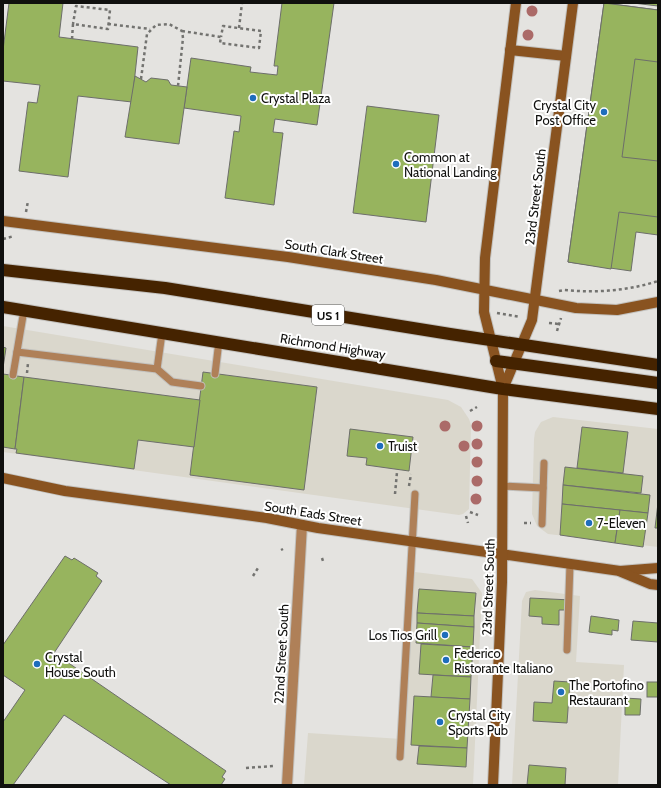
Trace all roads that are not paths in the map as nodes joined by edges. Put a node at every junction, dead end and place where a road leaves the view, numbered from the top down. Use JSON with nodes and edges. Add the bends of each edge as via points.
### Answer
{"nodes":[{"id":1,"x":516,"y":3,"type":"edge"},
{"id":2,"x":573,"y":3,"type":"edge"},
{"id":3,"x":510,"y":50,"type":"junction"},
{"id":4,"x":566,"y":56,"type":"junction"},
{"id":5,"x":3,"y":221,"type":"edge"},
{"id":6,"x":3,"y":270,"type":"edge"},
{"id":7,"x":484,"y":290,"type":"junction"},
{"id":8,"x":534,"y":300,"type":"junction"},
{"id":9,"x":658,"y":302,"type":"edge"},
{"id":10,"x":3,"y":307,"type":"edge"},
{"id":11,"x":24,"y":310,"type":"junction"},
{"id":12,"x":162,"y":333,"type":"junction"},
{"id":13,"x":219,"y":341,"type":"junction"},
{"id":14,"x":491,"y":341,"type":"junction"},
{"id":15,"x":520,"y":345,"type":"junction"},
{"id":16,"x":17,"y":352,"type":"junction"},
{"id":17,"x":496,"y":361,"type":"junction"},
{"id":18,"x":512,"y":363,"type":"junction"},
{"id":19,"x":658,"y":365,"type":"edge"},
{"id":20,"x":157,"y":369,"type":"junction"},
{"id":21,"x":215,"y":374,"type":"dead end"},
{"id":22,"x":13,"y":375,"type":"dead end"},
{"id":23,"x":658,"y":383,"type":"edge"},
{"id":24,"x":202,"y":386,"type":"dead end"},
{"id":25,"x":502,"y":389,"type":"junction"},
{"id":26,"x":658,"y":409,"type":"edge"},
{"id":27,"x":544,"y":463,"type":"dead end"},
{"id":28,"x":3,"y":478,"type":"edge"},
{"id":29,"x":502,"y":486,"type":"junction"},
{"id":30,"x":543,"y":488,"type":"junction"},
{"id":31,"x":415,"y":494,"type":"dead end"},
{"id":32,"x":542,"y":524,"type":"dead end"},
{"id":33,"x":302,"y":525,"type":"junction"},
{"id":34,"x":411,"y":541,"type":"junction"},
{"id":35,"x":502,"y":554,"type":"junction"},
{"id":36,"x":570,"y":564,"type":"junction"},
{"id":37,"x":658,"y":568,"type":"edge"},
{"id":38,"x":620,"y":571,"type":"junction"},
{"id":39,"x":658,"y":585,"type":"edge"},
{"id":40,"x":567,"y":650,"type":"dead end"},
{"id":41,"x":400,"y":757,"type":"dead end"},
{"id":42,"x":287,"y":785,"type":"edge"},
{"id":43,"x":492,"y":785,"type":"edge"}],
"edges":[{"from":1,"to":3,"type":"street","name":"23rd Street South"},
{"from":2,"to":4,"type":"street","name":"23rd Street South"},
{"from":3,"to":4,"type":"street"},
{"from":3,"to":7,"type":"street","name":"23rd Street South","via":[[485,258]]},
{"from":4,"to":8,"type":"street","name":"23rd Street South"},
{"from":5,"to":7,"type":"street","name":"South Clark Street","via":[[288,257]]},
{"from":6,"to":14,"type":"highway","number":"US 1","via":[[165,288]]},
{"from":7,"to":8,"type":"street","name":"South Clark Street"},
{"from":7,"to":14,"type":"street","name":"23rd Street South","via":[[484,312]]},
{"from":8,"to":9,"type":"street","name":"South Clark Street","via":[[596,310],[632,308]]},
{"from":8,"to":15,"type":"street","name":"23rd Street South","via":[[532,320]]},
{"from":10,"to":11,"type":"highway","name":"Richmond Highway"},
{"from":11,"to":12,"type":"highway","name":"Richmond Highway"},
{"from":11,"to":16,"type":"lane"},
{"from":12,"to":13,"type":"highway","name":"Richmond Highway"},
{"from":12,"to":20,"type":"lane"},
{"from":13,"to":21,"type":"lane"},
{"from":13,"to":25,"type":"highway","name":"Richmond Highway"},
{"from":14,"to":15,"type":"highway","number":"US 1"},
{"from":14,"to":17,"type":"street","name":"23rd Street South"},
{"from":15,"to":18,"type":"street","name":"23rd Street South"},
{"from":15,"to":19,"type":"highway","number":"US 1"},
{"from":16,"to":20,"type":"lane"},
{"from":16,"to":22,"type":"lane"},
{"from":17,"to":18,"type":"highway"},
{"from":17,"to":25,"type":"street","name":"23rd Street South"},
{"from":18,"to":23,"type":"highway"},
{"from":18,"to":25,"type":"street","name":"23rd Street South"},
{"from":20,"to":24,"type":"lane","via":[[172,382]]},
{"from":25,"to":26,"type":"highway","name":"Richmond Highway"},
{"from":25,"to":29,"type":"street","name":"23rd Street South"},
{"from":27,"to":30,"type":"lane"},
{"from":28,"to":33,"type":"street","name":"South Eads Street","via":[[65,491]]},
{"from":29,"to":30,"type":"lane"},
{"from":29,"to":35,"type":"street","name":"23rd Street South"},
{"from":30,"to":32,"type":"lane"},
{"from":31,"to":34,"type":"lane"},
{"from":33,"to":34,"type":"street","name":"South Eads Street"},
{"from":33,"to":42,"type":"street","name":"22nd Street South"},
{"from":34,"to":35,"type":"street","name":"South Eads Street"},
{"from":34,"to":41,"type":"lane"},
{"from":35,"to":36,"type":"street","name":"South Eads Street"},
{"from":35,"to":43,"type":"street","name":"23rd Street South"},
{"from":36,"to":38,"type":"street","name":"South Eads Street"},
{"from":36,"to":40,"type":"lane"},
{"from":37,"to":38,"type":"street","name":"South Eads Street"},
{"from":38,"to":39,"type":"street","name":"South Eads Street"}]}
